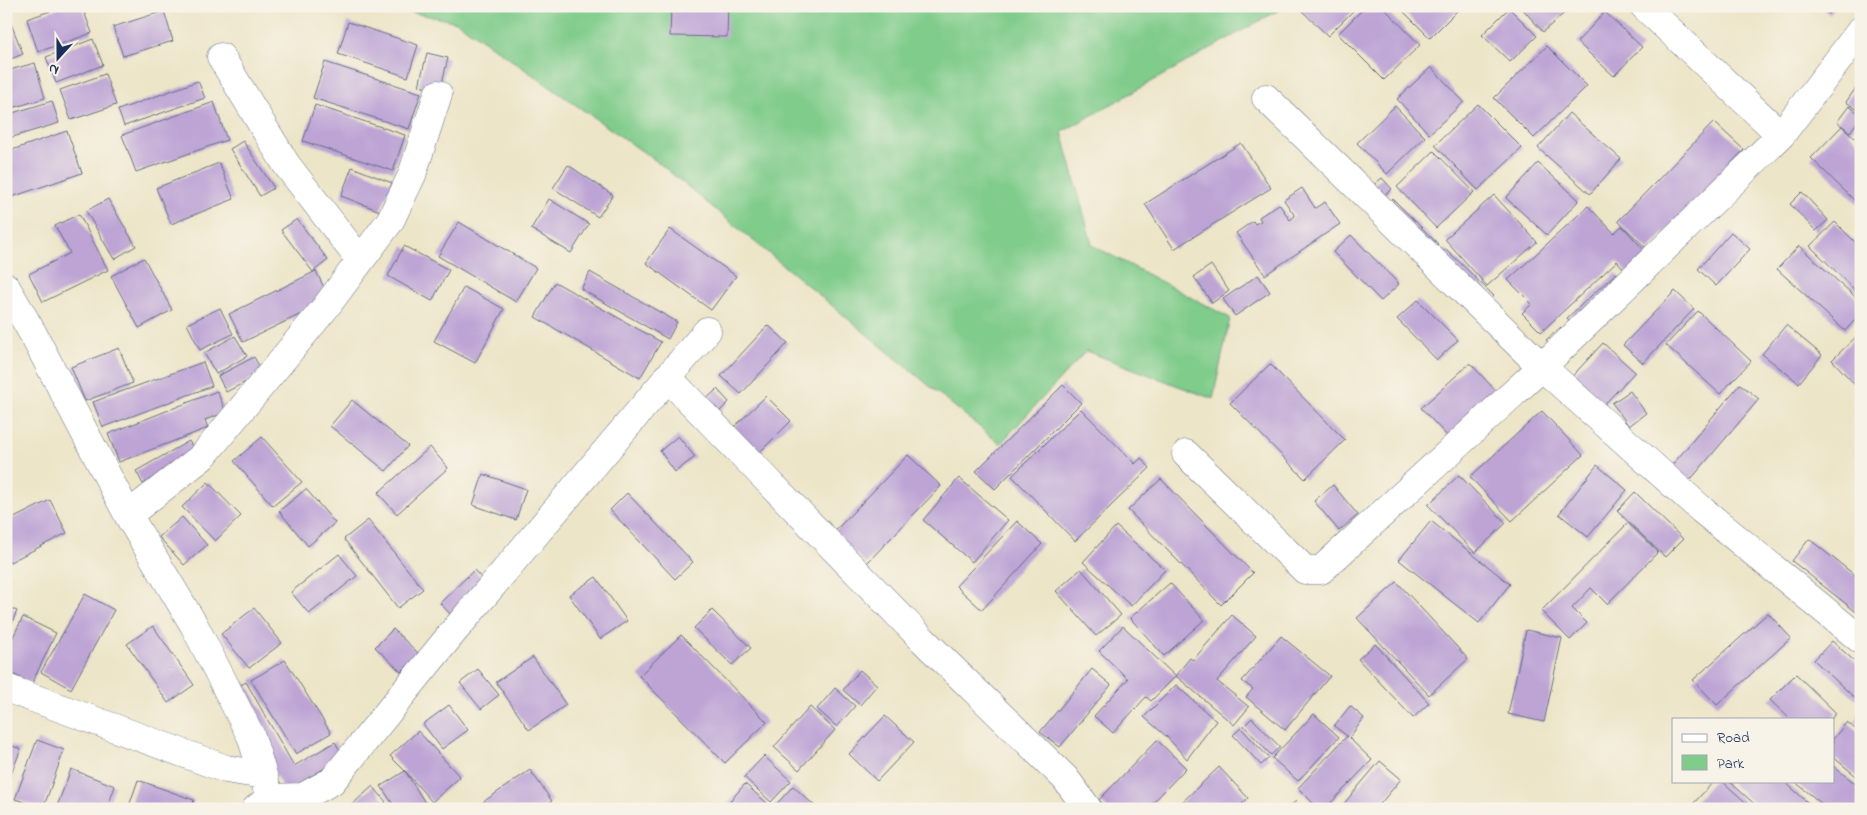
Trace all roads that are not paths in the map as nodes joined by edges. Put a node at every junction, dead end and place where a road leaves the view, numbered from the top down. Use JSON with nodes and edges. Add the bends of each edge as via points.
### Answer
{"nodes":[{"id":1,"x":1644,"y":6,"type":"edge"},
{"id":2,"x":1861,"y":30,"type":"edge"},
{"id":3,"x":221,"y":57,"type":"dead end"},
{"id":4,"x":438,"y":94,"type":"dead end"},
{"id":5,"x":1266,"y":98,"type":"dead end"},
{"id":6,"x":1781,"y":135,"type":"junction"},
{"id":7,"x":360,"y":260,"type":"junction"},
{"id":8,"x":6,"y":287,"type":"edge"},
{"id":9,"x":707,"y":331,"type":"dead end"},
{"id":10,"x":1542,"y":367,"type":"junction"},
{"id":11,"x":667,"y":377,"type":"junction"},
{"id":12,"x":1186,"y":454,"type":"dead end"},
{"id":13,"x":128,"y":515,"type":"junction"},
{"id":14,"x":1861,"y":640,"type":"edge"},
{"id":15,"x":6,"y":688,"type":"edge"},
{"id":16,"x":263,"y":794,"type":"edge"},
{"id":17,"x":1088,"y":809,"type":"edge"}],
"edges":[{"from":1,"to":6,"type":"street"},
{"from":2,"to":6,"type":"street"},
{"from":3,"to":7,"type":"street","via":[[286,164]]},
{"from":4,"to":7,"type":"street","via":[[412,175],[390,221]]},
{"from":5,"to":10,"type":"street"},
{"from":6,"to":10,"type":"street"},
{"from":7,"to":13,"type":"street","via":[[326,308],[202,457]]},
{"from":8,"to":13,"type":"street"},
{"from":9,"to":11,"type":"street"},
{"from":10,"to":12,"type":"street","via":[[1321,570],[1305,570]]},
{"from":10,"to":14,"type":"street","via":[[1702,510]]},
{"from":11,"to":16,"type":"street","via":[[332,781],[303,797]]},
{"from":11,"to":17,"type":"street","via":[[923,640],[1065,778]]},
{"from":13,"to":16,"type":"street","via":[[194,625],[251,736]]},
{"from":15,"to":16,"type":"street","via":[[226,768]]}]}
